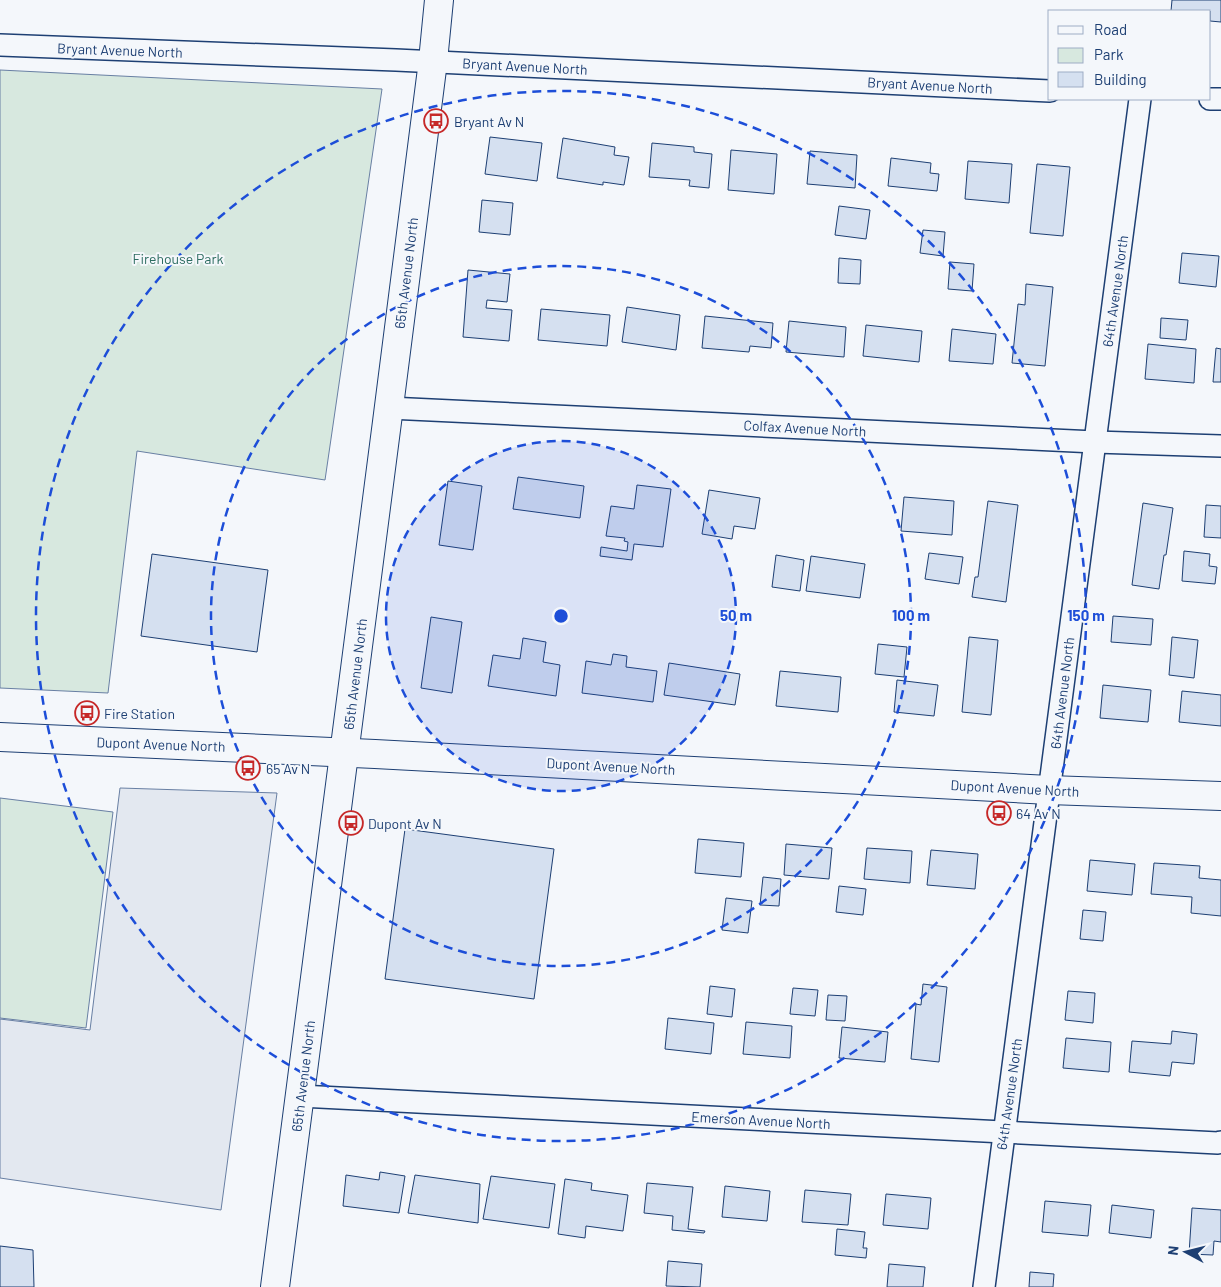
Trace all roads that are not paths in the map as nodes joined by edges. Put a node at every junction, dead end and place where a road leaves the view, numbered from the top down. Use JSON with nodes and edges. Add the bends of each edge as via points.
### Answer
{"nodes":[{"id":1,"x":439,"y":0,"type":"edge"},
{"id":2,"x":0,"y":45,"type":"edge"},
{"id":3,"x":433,"y":61,"type":"junction"},
{"id":4,"x":1048,"y":91,"type":"edge"},
{"id":5,"x":1140,"y":100,"type":"edge"},
{"id":6,"x":389,"y":408,"type":"junction"},
{"id":7,"x":1095,"y":442,"type":"junction"},
{"id":8,"x":1221,"y":446,"type":"edge"},
{"id":9,"x":0,"y":737,"type":"edge"},
{"id":10,"x":345,"y":752,"type":"junction"},
{"id":11,"x":1049,"y":790,"type":"junction"},
{"id":12,"x":1221,"y":796,"type":"edge"},
{"id":13,"x":300,"y":1096,"type":"junction"},
{"id":14,"x":1004,"y":1132,"type":"junction"},
{"id":15,"x":1221,"y":1142,"type":"edge"},
{"id":16,"x":275,"y":1287,"type":"edge"},
{"id":17,"x":984,"y":1287,"type":"edge"}],
"edges":[{"from":1,"to":3,"type":"street","name":"65th Avenue North"},
{"from":2,"to":3,"type":"street","name":"Bryant Avenue North"},
{"from":3,"to":4,"type":"street","name":"Bryant Avenue North"},
{"from":3,"to":6,"type":"street","name":"65th Avenue North"},
{"from":5,"to":7,"type":"street","name":"64th Avenue North"},
{"from":6,"to":7,"type":"street","name":"Colfax Avenue North"},
{"from":6,"to":10,"type":"street","name":"65th Avenue North"},
{"from":7,"to":8,"type":"street","name":"Colfax Avenue North"},
{"from":7,"to":11,"type":"street","name":"64th Avenue North"},
{"from":9,"to":10,"type":"street","name":"Dupont Avenue North"},
{"from":10,"to":11,"type":"street","name":"Dupont Avenue North"},
{"from":10,"to":13,"type":"street","name":"65th Avenue North"},
{"from":11,"to":12,"type":"street","name":"Dupont Avenue North"},
{"from":11,"to":14,"type":"street","name":"64th Avenue North"},
{"from":13,"to":14,"type":"street","name":"Emerson Avenue North"},
{"from":13,"to":16,"type":"street","name":"65th Avenue North"},
{"from":14,"to":15,"type":"street","name":"Emerson Avenue North"},
{"from":14,"to":17,"type":"street","name":"64th Avenue North"}]}
